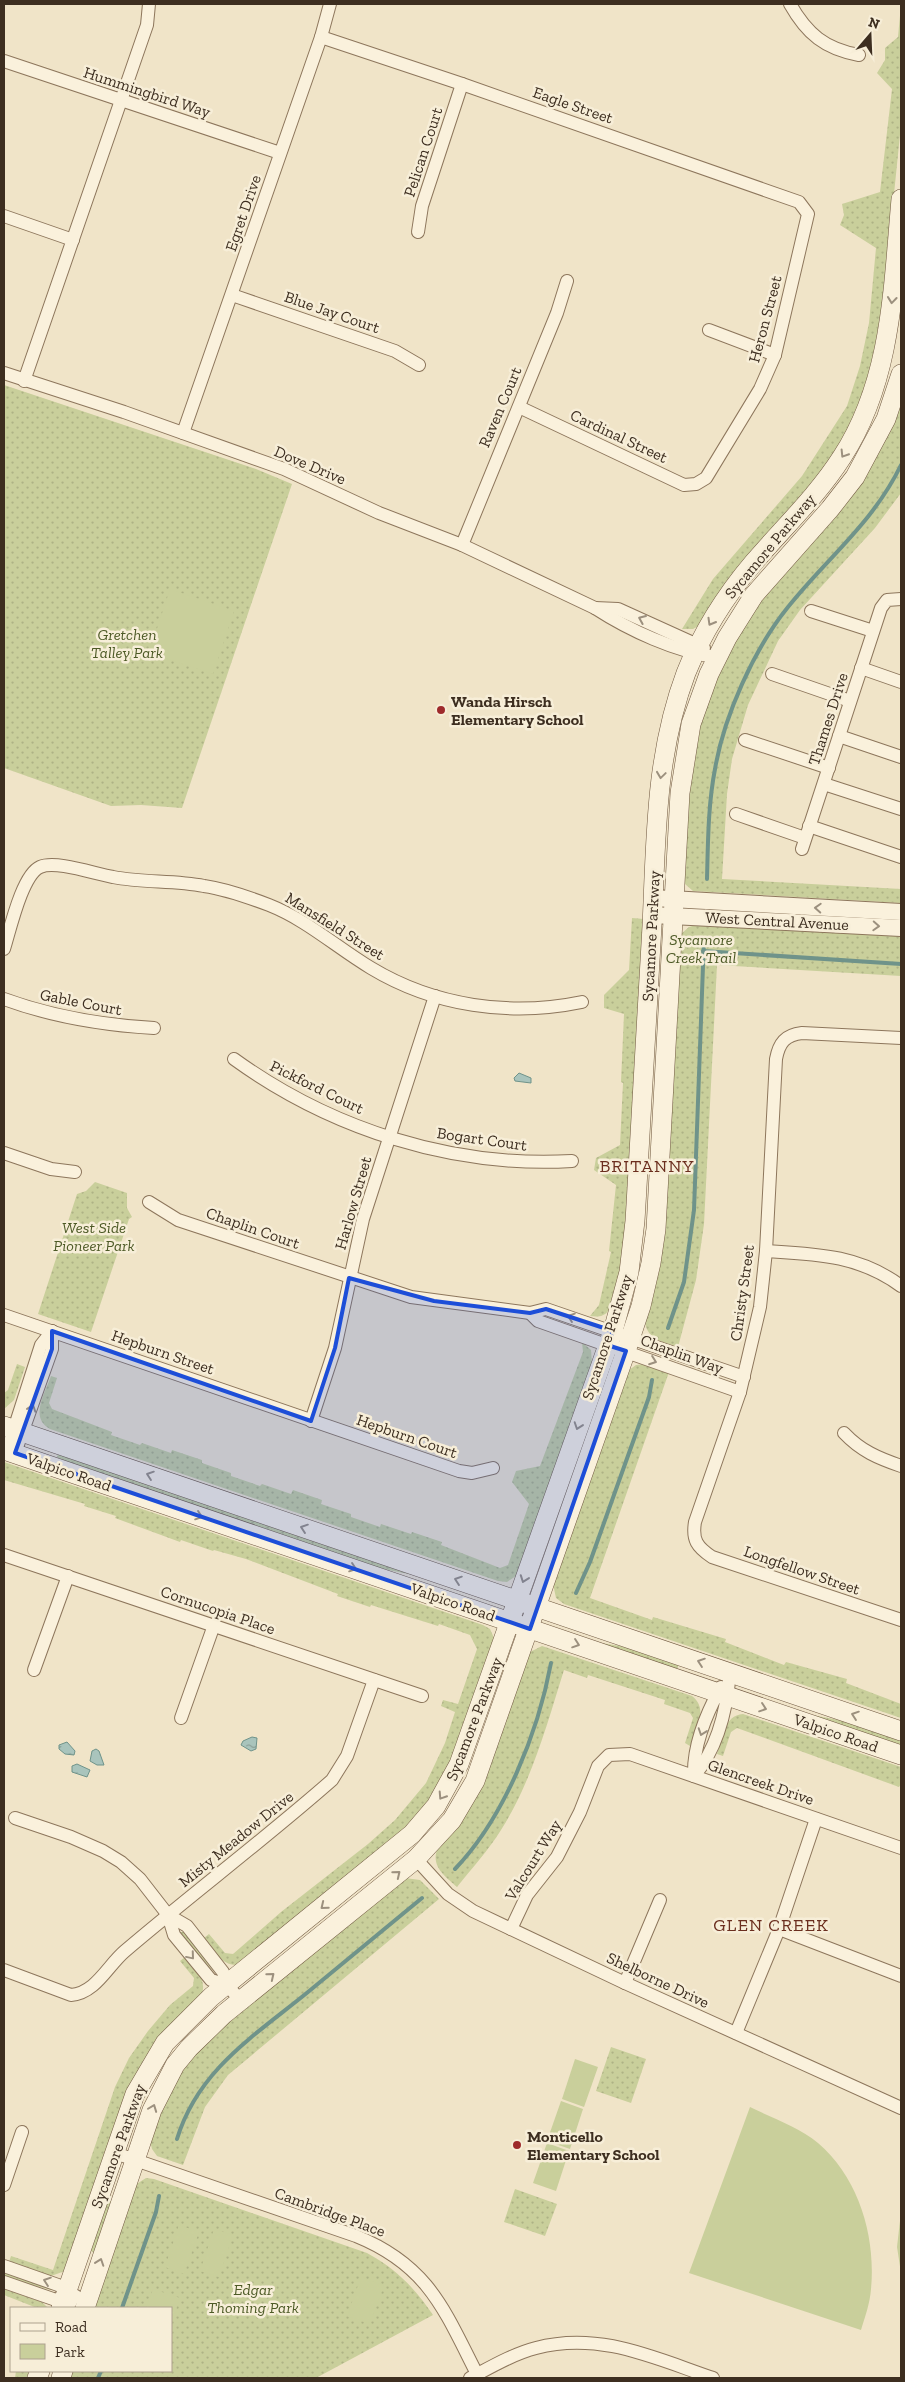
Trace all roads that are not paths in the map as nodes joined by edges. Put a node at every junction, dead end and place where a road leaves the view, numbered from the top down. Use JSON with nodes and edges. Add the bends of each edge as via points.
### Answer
{"nodes":[{"id":1,"x":149,"y":4,"type":"edge"},
{"id":2,"x":330,"y":4,"type":"edge"},
{"id":3,"x":790,"y":4,"type":"edge"},
{"id":4,"x":321,"y":37,"type":"junction"},
{"id":5,"x":859,"y":56,"type":"dead end"},
{"id":6,"x":4,"y":61,"type":"edge"},
{"id":7,"x":462,"y":84,"type":"junction"},
{"id":8,"x":121,"y":101,"type":"junction"},
{"id":9,"x":280,"y":154,"type":"junction"},
{"id":10,"x":901,"y":199,"type":"edge"},
{"id":11,"x":808,"y":214,"type":"joint"},
{"id":12,"x":4,"y":216,"type":"edge"},
{"id":13,"x":418,"y":232,"type":"dead end"},
{"id":14,"x":73,"y":240,"type":"junction"},
{"id":15,"x":899,"y":261,"type":"edge"},
{"id":16,"x":566,"y":281,"type":"dead end"},
{"id":17,"x":232,"y":295,"type":"junction"},
{"id":18,"x":709,"y":330,"type":"dead end"},
{"id":19,"x":775,"y":355,"type":"junction"},
{"id":20,"x":419,"y":366,"type":"dead end"},
{"id":21,"x":4,"y":373,"type":"edge"},
{"id":22,"x":901,"y":374,"type":"edge"},
{"id":23,"x":24,"y":380,"type":"junction"},
{"id":24,"x":519,"y":407,"type":"junction"},
{"id":25,"x":183,"y":433,"type":"junction"},
{"id":26,"x":706,"y":478,"type":"joint"},
{"id":27,"x":462,"y":545,"type":"junction"},
{"id":28,"x":901,"y":600,"type":"edge"},
{"id":29,"x":811,"y":611,"type":"dead end"},
{"id":30,"x":873,"y":631,"type":"junction"},
{"id":31,"x":697,"y":649,"type":"junction"},
{"id":32,"x":716,"y":657,"type":"junction"},
{"id":33,"x":861,"y":668,"type":"junction"},
{"id":34,"x":772,"y":674,"type":"dead end"},
{"id":35,"x":901,"y":682,"type":"edge"},
{"id":36,"x":850,"y":701,"type":"junction"},
{"id":37,"x":839,"y":736,"type":"junction"},
{"id":38,"x":745,"y":740,"type":"dead end"},
{"id":39,"x":901,"y":757,"type":"edge"},
{"id":40,"x":829,"y":768,"type":"junction"},
{"id":41,"x":824,"y":784,"type":"junction"},
{"id":42,"x":901,"y":809,"type":"edge"},
{"id":43,"x":736,"y":814,"type":"dead end"},
{"id":44,"x":806,"y":838,"type":"junction"},
{"id":45,"x":901,"y":856,"type":"edge"},
{"id":46,"x":653,"y":907,"type":"junction"},
{"id":47,"x":674,"y":908,"type":"junction"},
{"id":48,"x":901,"y":912,"type":"edge"},
{"id":49,"x":901,"y":928,"type":"edge"},
{"id":50,"x":4,"y":949,"type":"edge"},
{"id":51,"x":434,"y":996,"type":"junction"},
{"id":52,"x":4,"y":999,"type":"edge"},
{"id":53,"x":582,"y":1002,"type":"dead end"},
{"id":54,"x":154,"y":1028,"type":"dead end"},
{"id":55,"x":901,"y":1038,"type":"edge"},
{"id":56,"x":234,"y":1059,"type":"dead end"},
{"id":57,"x":389,"y":1138,"type":"junction"},
{"id":58,"x":4,"y":1153,"type":"edge"},
{"id":59,"x":572,"y":1161,"type":"dead end"},
{"id":60,"x":75,"y":1172,"type":"dead end"},
{"id":61,"x":149,"y":1202,"type":"dead end"},
{"id":62,"x":766,"y":1251,"type":"junction"},
{"id":63,"x":349,"y":1278,"type":"junction"},
{"id":64,"x":901,"y":1286,"type":"edge"},
{"id":65,"x":4,"y":1314,"type":"edge"},
{"id":66,"x":52,"y":1331,"type":"junction"},
{"id":67,"x":610,"y":1338,"type":"junction"},
{"id":68,"x":629,"y":1344,"type":"junction"},
{"id":69,"x":744,"y":1377,"type":"junction"},
{"id":70,"x":740,"y":1392,"type":"junction"},
{"id":71,"x":311,"y":1421,"type":"junction"},
{"id":72,"x":13,"y":1429,"type":"edge"},
{"id":73,"x":844,"y":1433,"type":"dead end"},
{"id":74,"x":8,"y":1451,"type":"edge"},
{"id":75,"x":901,"y":1466,"type":"edge"},
{"id":76,"x":493,"y":1468,"type":"dead end"},
{"id":77,"x":696,"y":1544,"type":"joint"},
{"id":78,"x":4,"y":1555,"type":"edge"},
{"id":79,"x":68,"y":1576,"type":"junction"},
{"id":80,"x":517,"y":1600,"type":"junction"},
{"id":81,"x":537,"y":1607,"type":"junction"},
{"id":82,"x":901,"y":1620,"type":"edge"},
{"id":83,"x":510,"y":1622,"type":"junction"},
{"id":84,"x":214,"y":1625,"type":"junction"},
{"id":85,"x":530,"y":1628,"type":"junction"},
{"id":86,"x":34,"y":1670,"type":"dead end"},
{"id":87,"x":730,"y":1672,"type":"junction"},
{"id":88,"x":374,"y":1680,"type":"junction"},
{"id":89,"x":723,"y":1694,"type":"junction"},
{"id":90,"x":422,"y":1696,"type":"dead end"},
{"id":91,"x":181,"y":1718,"type":"dead end"},
{"id":92,"x":901,"y":1731,"type":"edge"},
{"id":93,"x":609,"y":1755,"type":"joint"},
{"id":94,"x":901,"y":1755,"type":"edge"},
{"id":95,"x":694,"y":1776,"type":"junction"},
{"id":96,"x":15,"y":1818,"type":"dead end"},
{"id":97,"x":816,"y":1819,"type":"junction"},
{"id":98,"x":901,"y":1848,"type":"edge"},
{"id":99,"x":416,"y":1859,"type":"junction"},
{"id":100,"x":660,"y":1900,"type":"dead end"},
{"id":101,"x":168,"y":1915,"type":"junction"},
{"id":102,"x":511,"y":1929,"type":"junction"},
{"id":103,"x":779,"y":1929,"type":"junction"},
{"id":104,"x":4,"y":1970,"type":"edge"},
{"id":105,"x":901,"y":1976,"type":"edge"},
{"id":106,"x":625,"y":1983,"type":"junction"},
{"id":107,"x":227,"y":1985,"type":"junction"},
{"id":108,"x":241,"y":2001,"type":"junction"},
{"id":109,"x":736,"y":2033,"type":"junction"},
{"id":110,"x":901,"y":2108,"type":"edge"},
{"id":111,"x":22,"y":2132,"type":"dead end"},
{"id":112,"x":115,"y":2153,"type":"junction"},
{"id":113,"x":135,"y":2160,"type":"junction"},
{"id":114,"x":4,"y":2185,"type":"edge"},
{"id":115,"x":4,"y":2266,"type":"edge"},
{"id":116,"x":4,"y":2282,"type":"edge"},
{"id":117,"x":64,"y":2300,"type":"edge"},
{"id":118,"x":86,"y":2306,"type":"edge"},
{"id":119,"x":475,"y":2377,"type":"edge"},
{"id":120,"x":712,"y":2378,"type":"edge"}],
"edges":[{"from":1,"to":8,"type":"street","via":[[146,25]]},
{"from":2,"to":4,"type":"street","name":"Egret Drive"},
{"from":3,"to":5,"type":"street","via":[[812,34],[825,44],[838,52]]},
{"from":4,"to":7,"type":"street","name":"Eagle Street"},
{"from":4,"to":9,"type":"street","name":"Egret Drive"},
{"from":6,"to":8,"type":"street","name":"Hummingbird Way"},
{"from":7,"to":11,"type":"street","name":"Eagle Street","via":[[799,202]]},
{"from":7,"to":13,"type":"street","name":"Pelican Court","via":[[422,206]]},
{"from":8,"to":9,"type":"street","name":"Hummingbird Way"},
{"from":8,"to":14,"type":"street"},
{"from":9,"to":17,"type":"street","name":"Egret Drive"},
{"from":10,"to":15,"type":"main road","name":"Sycamore Parkway"},
{"from":11,"to":19,"type":"street","name":"Heron Street"},
{"from":12,"to":14,"type":"street"},
{"from":14,"to":23,"type":"street"},
{"from":15,"to":31,"type":"main road","name":"Sycamore Parkway","one_way":true,"via":[[880,370],[854,437],[824,482],[739,580]]},
{"from":16,"to":24,"type":"street","name":"Raven Court","via":[[557,313]]},
{"from":17,"to":20,"type":"street","name":"Blue Jay Court","via":[[395,351]]},
{"from":17,"to":25,"type":"street","name":"Egret Drive"},
{"from":18,"to":19,"type":"street"},
{"from":19,"to":26,"type":"street","name":"Heron Street","via":[[760,389]]},
{"from":21,"to":23,"type":"street","name":"Dove Drive"},
{"from":22,"to":32,"type":"main road","name":"Sycamore Parkway","via":[[886,419],[855,477],[754,595]]},
{"from":23,"to":25,"type":"street","name":"Dove Drive"},
{"from":24,"to":26,"type":"street","name":"Cardinal Street","via":[[684,485],[696,484]]},
{"from":24,"to":27,"type":"street","name":"Raven Court"},
{"from":25,"to":27,"type":"street","name":"Dove Drive","via":[[284,469],[379,513]]},
{"from":27,"to":31,"type":"street","name":"Dove Drive","via":[[595,608],[618,609]]},
{"from":28,"to":30,"type":"street","name":"Thames Drive","via":[[887,600]]},
{"from":29,"to":30,"type":"street"},
{"from":30,"to":33,"type":"street","name":"Thames Drive"},
{"from":31,"to":32,"type":"street","name":"Dove Drive"},
{"from":31,"to":46,"type":"main road","name":"Sycamore Parkway","one_way":true,"via":[[678,697],[664,750],[658,798]]},
{"from":32,"to":47,"type":"main road","name":"Sycamore Parkway","via":[[691,724],[686,750],[680,793]]},
{"from":33,"to":35,"type":"street"},
{"from":33,"to":36,"type":"street","name":"Thames Drive"},
{"from":34,"to":36,"type":"street"},
{"from":36,"to":37,"type":"street","name":"Thames Drive"},
{"from":37,"to":39,"type":"street"},
{"from":37,"to":40,"type":"street","name":"Thames Drive"},
{"from":38,"to":40,"type":"street"},
{"from":40,"to":41,"type":"street","name":"Thames Drive"},
{"from":41,"to":42,"type":"street"},
{"from":41,"to":44,"type":"street","name":"Thames Drive"},
{"from":43,"to":44,"type":"street"},
{"from":44,"to":45,"type":"street"},
{"from":46,"to":47,"type":"street","name":"West Central Avenue"},
{"from":46,"to":67,"type":"main road","name":"Sycamore Parkway","via":[[635,1221],[629,1272]]},
{"from":48,"to":47,"type":"street","name":"West Central Avenue","one_way":true},
{"from":47,"to":49,"type":"street","name":"West Central Avenue","one_way":true},
{"from":47,"to":68,"type":"main road","name":"Sycamore Parkway","via":[[656,1229],[651,1263]]},
{"from":50,"to":51,"type":"street","name":"Mansfield Street","via":[[27,880],[39,867],[63,866],[116,878],[204,886],[269,905],[303,921],[372,969]]},
{"from":51,"to":53,"type":"street","name":"Mansfield Street","via":[[495,1008],[558,1007]]},
{"from":51,"to":57,"type":"street","name":"Harlow Street"},
{"from":52,"to":54,"type":"street","name":"Gable Court","via":[[61,1017]]},
{"from":55,"to":62,"type":"street","name":"Christy Street","via":[[802,1033],[792,1034],[783,1040],[776,1059]]},
{"from":56,"to":57,"type":"street","name":"Pickford Court","via":[[281,1090],[316,1108]]},
{"from":57,"to":59,"type":"street","name":"Bogart Court","via":[[482,1159],[547,1163]]},
{"from":57,"to":63,"type":"street","name":"Harlow Street"},
{"from":58,"to":60,"type":"street","via":[[51,1169]]},
{"from":61,"to":63,"type":"street","name":"Chaplin Court","via":[[178,1220]]},
{"from":62,"to":64,"type":"street","via":[[828,1255],[866,1266]]},
{"from":62,"to":69,"type":"street","name":"Christy Street","via":[[760,1306]]},
{"from":63,"to":67,"type":"street","name":"Chaplin Way","via":[[410,1297],[530,1313],[546,1309]]},
{"from":63,"to":71,"type":"street","name":"Harlow Street","via":[[335,1348]]},
{"from":65,"to":66,"type":"street","name":"Hepburn Street"},
{"from":66,"to":71,"type":"street","name":"Hepburn Street"},
{"from":66,"to":72,"type":"street","via":[[52,1349]]},
{"from":67,"to":68,"type":"street","name":"Chaplin Way"},
{"from":67,"to":80,"type":"main road","name":"Sycamore Parkway","one_way":true},
{"from":68,"to":69,"type":"street","name":"Chaplin Way"},
{"from":68,"to":70,"type":"street","name":"Chaplin Way","one_way":true},
{"from":68,"to":81,"type":"main road","name":"Sycamore Parkway"},
{"from":69,"to":70,"type":"street","name":"Christy Street"},
{"from":70,"to":77,"type":"street","name":"Christy Street","via":[[695,1522]]},
{"from":71,"to":76,"type":"street","name":"Hepburn Court","via":[[459,1471],[472,1473]]},
{"from":72,"to":74,"type":"street"},
{"from":80,"to":72,"type":"main road","name":"Valpico Road","one_way":true},
{"from":73,"to":75,"type":"street","via":[[873,1456]]},
{"from":74,"to":83,"type":"main road","name":"Valpico Road","one_way":true},
{"from":77,"to":82,"type":"street","name":"Longfellow Street","via":[[712,1557]]},
{"from":78,"to":79,"type":"street","name":"Cornucopia Place"},
{"from":79,"to":84,"type":"street","name":"Cornucopia Place"},
{"from":79,"to":86,"type":"street"},
{"from":80,"to":81,"type":"main road","name":"Valpico Road"},
{"from":80,"to":83,"type":"main road","name":"Sycamore Parkway"},
{"from":81,"to":85,"type":"main road","name":"Sycamore Parkway"},
{"from":87,"to":81,"type":"main road","name":"Valpico Road","one_way":true},
{"from":83,"to":85,"type":"main road","name":"Valpico Road"},
{"from":83,"to":107,"type":"main road","name":"Sycamore Parkway","one_way":true,"via":[[459,1764],[436,1806],[398,1846]]},
{"from":84,"to":88,"type":"street","name":"Cornucopia Place"},
{"from":84,"to":91,"type":"street"},
{"from":85,"to":89,"type":"main road","name":"Valpico Road","one_way":true},
{"from":85,"to":99,"type":"main road","name":"Sycamore Parkway","via":[[475,1781],[452,1820]]},
{"from":87,"to":89,"type":"street"},
{"from":92,"to":87,"type":"main road","name":"Valpico Road","one_way":true},
{"from":88,"to":90,"type":"street","name":"Cornucopia Place"},
{"from":88,"to":101,"type":"street","name":"Misty Meadow Drive","via":[[347,1756],[332,1780]]},
{"from":89,"to":94,"type":"main road","name":"Valpico Road","one_way":true},
{"from":89,"to":95,"type":"street","via":[[709,1712],[694,1756]]},
{"from":93,"to":95,"type":"street","name":"Glencreek Drive","via":[[630,1754]]},
{"from":93,"to":102,"type":"street","name":"Valcourt Way","via":[[598,1766],[557,1857],[527,1895]]},
{"from":95,"to":97,"type":"street","name":"Glencreek Drive"},
{"from":96,"to":101,"type":"street","via":[[103,1851],[140,1879]]},
{"from":97,"to":98,"type":"street","name":"Glencreek Drive"},
{"from":97,"to":103,"type":"street"},
{"from":99,"to":102,"type":"street","name":"Shelborne Drive","via":[[448,1894]]},
{"from":108,"to":99,"type":"main road","name":"Sycamore Parkway","one_way":true},
{"from":100,"to":106,"type":"street"},
{"from":101,"to":104,"type":"street","name":"Misty Meadow Drive","via":[[123,1952],[90,1988],[78,1994],[54,1990]]},
{"from":101,"to":107,"type":"street","via":[[186,1926],[223,1972]]},
{"from":102,"to":106,"type":"street","name":"Shelborne Drive"},
{"from":103,"to":105,"type":"street"},
{"from":103,"to":109,"type":"street"},
{"from":106,"to":109,"type":"street","name":"Shelborne Drive"},
{"from":107,"to":108,"type":"street"},
{"from":107,"to":112,"type":"main road","name":"Sycamore Parkway","via":[[194,2012],[165,2043],[135,2094]]},
{"from":113,"to":108,"type":"main road","name":"Sycamore Parkway","one_way":true,"via":[[155,2104],[175,2066],[204,2032]]},
{"from":109,"to":110,"type":"street","name":"Shelborne Drive"},
{"from":111,"to":114,"type":"street"},
{"from":112,"to":113,"type":"street","name":"Cambridge Place"},
{"from":112,"to":117,"type":"main road","name":"Sycamore Parkway"},
{"from":118,"to":113,"type":"main road","name":"Sycamore Parkway","one_way":true},
{"from":113,"to":119,"type":"street","name":"Cambridge Place","via":[[356,2236],[393,2254],[425,2282],[437,2299]]},
{"from":117,"to":115,"type":"street","one_way":true},
{"from":116,"to":117,"type":"street"},
{"from":117,"to":118,"type":"street"},
{"from":119,"to":120,"type":"street","via":[[535,2348],[592,2342],[630,2349]]}]}
